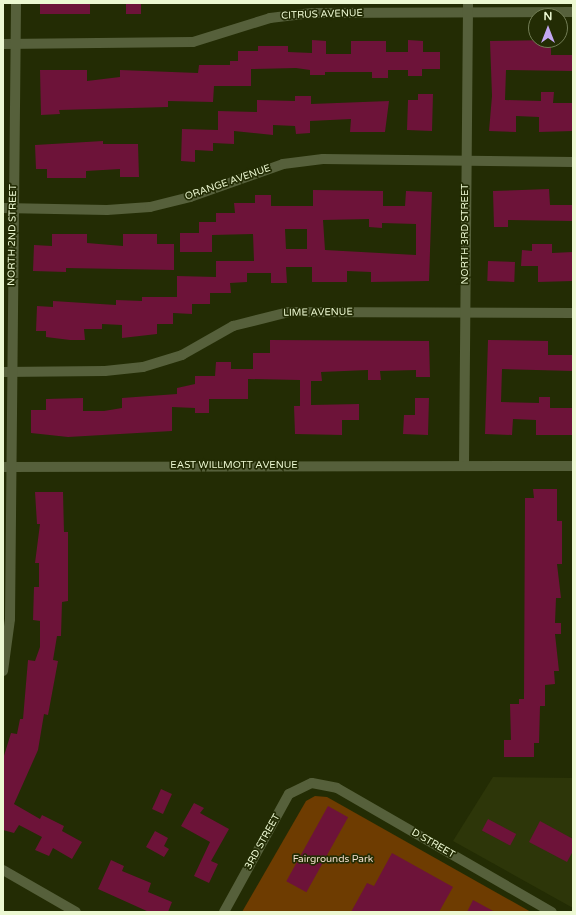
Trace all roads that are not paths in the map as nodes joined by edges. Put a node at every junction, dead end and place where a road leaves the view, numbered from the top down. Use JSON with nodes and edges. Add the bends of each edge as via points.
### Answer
{"nodes":[{"id":1,"x":16,"y":3,"type":"edge"},
{"id":2,"x":468,"y":8,"type":"edge"},
{"id":3,"x":573,"y":12,"type":"edge"},
{"id":4,"x":3,"y":44,"type":"edge"},
{"id":5,"x":16,"y":44,"type":"junction"},
{"id":6,"x":467,"y":162,"type":"junction"},
{"id":7,"x":573,"y":162,"type":"edge"},
{"id":8,"x":3,"y":208,"type":"edge"},
{"id":9,"x":14,"y":208,"type":"junction"},
{"id":10,"x":466,"y":312,"type":"junction"},
{"id":11,"x":573,"y":312,"type":"edge"},
{"id":12,"x":7,"y":372,"type":"edge"},
{"id":13,"x":464,"y":466,"type":"junction"},
{"id":14,"x":573,"y":466,"type":"edge"},
{"id":15,"x":7,"y":467,"type":"edge"},
{"id":16,"x":3,"y":671,"type":"edge"},
{"id":17,"x":312,"y":783,"type":"joint"},
{"id":18,"x":3,"y":870,"type":"edge"},
{"id":19,"x":76,"y":912,"type":"edge"},
{"id":20,"x":224,"y":912,"type":"edge"},
{"id":21,"x":552,"y":912,"type":"edge"}],
"edges":[{"from":1,"to":5,"type":"street","name":"NORTH 2ND STREET"},
{"from":2,"to":3,"type":"street","name":"CITRUS AVENUE"},
{"from":2,"to":5,"type":"street","name":"CITRUS AVENUE","via":[[312,13],[270,18],[193,42]]},
{"from":2,"to":6,"type":"street","name":"NORTH 3RD STREET"},
{"from":4,"to":5,"type":"street","name":"CITRUS AVENUE"},
{"from":5,"to":9,"type":"street","name":"NORTH 2ND STREET"},
{"from":6,"to":7,"type":"street","name":"ORANGE AVENUE"},
{"from":6,"to":9,"type":"street","name":"ORANGE AVENUE","via":[[323,159],[270,168],[190,197],[150,207],[107,210]]},
{"from":6,"to":10,"type":"street","name":"NORTH 3RD STREET"},
{"from":8,"to":9,"type":"street","name":"ORANGE AVENUE"},
{"from":9,"to":12,"type":"street","name":"NORTH 2ND STREET"},
{"from":10,"to":11,"type":"street","name":"LIME AVENUE"},
{"from":10,"to":12,"type":"street","name":"LIME AVENUE","via":[[289,312],[233,326],[182,355],[143,367]]},
{"from":10,"to":13,"type":"street","name":"NORTH 3RD STREET"},
{"from":12,"to":15,"type":"street","name":"NORTH 2ND STREET"},
{"from":13,"to":14,"type":"street","name":"EAST WILLMOTT AVENUE"},
{"from":13,"to":15,"type":"street","name":"EAST WILLMOTT AVENUE"},
{"from":15,"to":16,"type":"street","name":"NORTH 2ND STREET","via":[[10,619]]},
{"from":17,"to":20,"type":"street","name":"3RD STREET","via":[[289,794]]},
{"from":17,"to":21,"type":"street","name":"D STREET","via":[[336,788]]},
{"from":18,"to":19,"type":"street"}]}
